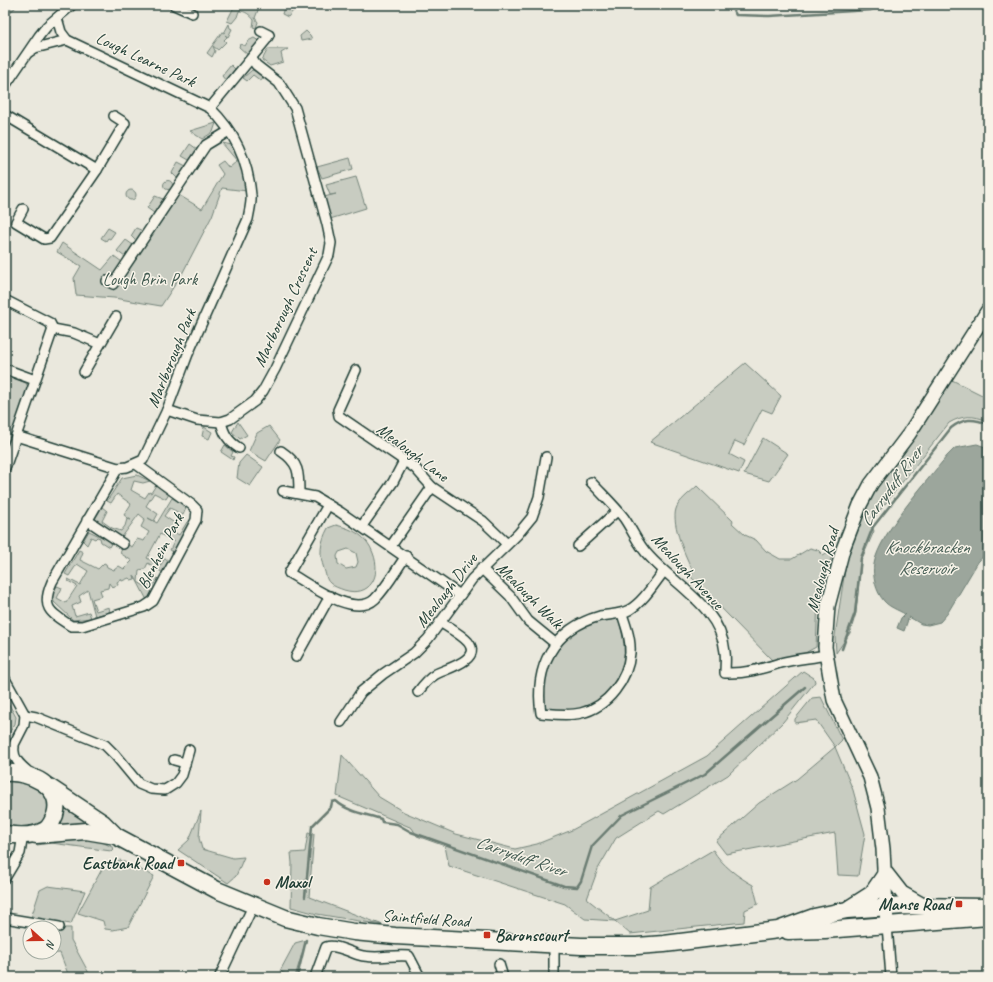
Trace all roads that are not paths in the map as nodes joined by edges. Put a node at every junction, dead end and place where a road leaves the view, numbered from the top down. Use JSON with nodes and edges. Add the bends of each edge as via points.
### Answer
{"nodes":[{"id":1,"x":72,"y":5,"type":"edge"},
{"id":2,"x":174,"y":5,"type":"edge"},
{"id":3,"x":192,"y":13,"type":"edge"},
{"id":4,"x":57,"y":18,"type":"junction"},
{"id":5,"x":261,"y":31,"type":"dead end"},
{"id":6,"x":67,"y":40,"type":"junction"},
{"id":7,"x":28,"y":53,"type":"junction"},
{"id":8,"x":252,"y":59,"type":"junction"},
{"id":9,"x":5,"y":86,"type":"edge"},
{"id":10,"x":210,"y":108,"type":"junction"},
{"id":11,"x":5,"y":115,"type":"edge"},
{"id":12,"x":114,"y":116,"type":"dead end"},
{"id":13,"x":229,"y":131,"type":"junction"},
{"id":14,"x":97,"y":170,"type":"junction"},
{"id":15,"x":23,"y":209,"type":"dead end"},
{"id":16,"x":107,"y":281,"type":"dead end"},
{"id":17,"x":5,"y":300,"type":"edge"},
{"id":18,"x":988,"y":310,"type":"edge"},
{"id":19,"x":116,"y":317,"type":"dead end"},
{"id":20,"x":53,"y":329,"type":"junction"},
{"id":21,"x":100,"y":344,"type":"junction"},
{"id":22,"x":5,"y":369,"type":"edge"},
{"id":23,"x":356,"y":370,"type":"dead end"},
{"id":24,"x":84,"y":372,"type":"dead end"},
{"id":25,"x":35,"y":380,"type":"junction"},
{"id":26,"x":168,"y":410,"type":"junction"},
{"id":27,"x":221,"y":422,"type":"junction"},
{"id":28,"x":16,"y":436,"type":"junction"},
{"id":29,"x":239,"y":448,"type":"dead end"},
{"id":30,"x":281,"y":451,"type":"dead end"},
{"id":31,"x":546,"y":457,"type":"dead end"},
{"id":32,"x":404,"y":461,"type":"junction"},
{"id":33,"x":136,"y":464,"type":"junction"},
{"id":34,"x":5,"y":468,"type":"edge"},
{"id":35,"x":118,"y":468,"type":"junction"},
{"id":36,"x":591,"y":482,"type":"dead end"},
{"id":37,"x":432,"y":487,"type":"junction"},
{"id":38,"x":283,"y":491,"type":"dead end"},
{"id":39,"x":299,"y":493,"type":"junction"},
{"id":40,"x":328,"y":505,"type":"junction"},
{"id":41,"x":617,"y":511,"type":"junction"},
{"id":42,"x":87,"y":520,"type":"junction"},
{"id":43,"x":362,"y":526,"type":"junction"},
{"id":44,"x":123,"y":544,"type":"dead end"},
{"id":45,"x":507,"y":544,"type":"junction"},
{"id":46,"x":392,"y":546,"type":"junction"},
{"id":47,"x":578,"y":546,"type":"dead end"},
{"id":48,"x":406,"y":556,"type":"junction"},
{"id":49,"x":481,"y":568,"type":"junction"},
{"id":50,"x":664,"y":571,"type":"junction"},
{"id":51,"x":460,"y":595,"type":"junction"},
{"id":52,"x":330,"y":596,"type":"junction"},
{"id":53,"x":622,"y":614,"type":"junction"},
{"id":54,"x":440,"y":622,"type":"junction"},
{"id":55,"x":556,"y":644,"type":"junction"},
{"id":56,"x":826,"y":654,"type":"junction"},
{"id":57,"x":296,"y":657,"type":"dead end"},
{"id":58,"x":5,"y":679,"type":"edge"},
{"id":59,"x":418,"y":692,"type":"dead end"},
{"id":60,"x":24,"y":715,"type":"junction"},
{"id":61,"x":341,"y":722,"type":"dead end"},
{"id":62,"x":14,"y":746,"type":"junction"},
{"id":63,"x":189,"y":750,"type":"dead end"},
{"id":64,"x":174,"y":760,"type":"dead end"},
{"id":65,"x":5,"y":762,"type":"edge"},
{"id":66,"x":185,"y":763,"type":"junction"},
{"id":67,"x":5,"y":773,"type":"edge"},
{"id":68,"x":35,"y":778,"type":"junction"},
{"id":69,"x":49,"y":787,"type":"junction"},
{"id":70,"x":16,"y":836,"type":"edge"},
{"id":71,"x":116,"y":836,"type":"junction"},
{"id":72,"x":884,"y":872,"type":"junction"},
{"id":73,"x":5,"y":878,"type":"edge"},
{"id":74,"x":253,"y":906,"type":"junction"},
{"id":75,"x":926,"y":906,"type":"junction"},
{"id":76,"x":988,"y":907,"type":"edge"},
{"id":77,"x":847,"y":910,"type":"junction"},
{"id":78,"x":887,"y":916,"type":"junction"},
{"id":79,"x":814,"y":917,"type":"junction"},
{"id":80,"x":988,"y":917,"type":"edge"},
{"id":81,"x":5,"y":918,"type":"edge"},
{"id":82,"x":22,"y":921,"type":"edge"},
{"id":83,"x":778,"y":930,"type":"junction"},
{"id":84,"x":554,"y":945,"type":"junction"},
{"id":85,"x":499,"y":964,"type":"dead end"},
{"id":86,"x":220,"y":976,"type":"edge"},
{"id":87,"x":315,"y":977,"type":"edge"},
{"id":88,"x":420,"y":977,"type":"edge"},
{"id":89,"x":503,"y":977,"type":"edge"},
{"id":90,"x":554,"y":977,"type":"edge"},
{"id":91,"x":891,"y":977,"type":"edge"}],
"edges":[{"from":1,"to":4,"type":"street"},
{"from":2,"to":3,"type":"street"},
{"from":4,"to":6,"type":"street","via":[[61,32]]},
{"from":4,"to":7,"type":"street","via":[[43,31]]},
{"from":5,"to":8,"type":"street","via":[[269,35]]},
{"from":6,"to":7,"type":"street","via":[[35,48]]},
{"from":6,"to":10,"type":"street","name":"Lough Learne Park"},
{"from":7,"to":9,"type":"street"},
{"from":8,"to":10,"type":"street"},
{"from":8,"to":27,"type":"street","name":"Marlborough Crescent","via":[[279,83],[295,108],[327,224],[329,256],[263,391],[230,419]]},
{"from":10,"to":13,"type":"street","name":"Marlborough Park"},
{"from":11,"to":14,"type":"street"},
{"from":12,"to":14,"type":"street","via":[[125,123]]},
{"from":13,"to":16,"type":"street","via":[[206,145],[113,284]]},
{"from":13,"to":26,"type":"street","name":"Marlborough Park","via":[[240,148],[250,189],[248,219],[188,354]]},
{"from":14,"to":15,"type":"street","via":[[50,238],[44,239],[16,222]]},
{"from":17,"to":20,"type":"street","via":[[50,323]]},
{"from":18,"to":56,"type":"street","name":"Mealough Road","via":[[909,434],[871,484],[860,505],[843,549],[832,588],[826,619]]},
{"from":19,"to":21,"type":"street"},
{"from":20,"to":21,"type":"street","via":[[74,333]]},
{"from":20,"to":25,"type":"street"},
{"from":21,"to":24,"type":"street"},
{"from":22,"to":25,"type":"street"},
{"from":23,"to":32,"type":"street","name":"Mealough Lane","via":[[338,410],[339,416]]},
{"from":25,"to":28,"type":"street"},
{"from":26,"to":27,"type":"street","via":[[197,420]]},
{"from":26,"to":33,"type":"street","name":"Marlborough Park","via":[[148,453]]},
{"from":27,"to":29,"type":"street","via":[[224,434]]},
{"from":28,"to":34,"type":"street"},
{"from":28,"to":35,"type":"street"},
{"from":30,"to":39,"type":"street","via":[[292,458],[296,466]]},
{"from":31,"to":45,"type":"street","name":"Mealough Drive","via":[[539,497],[532,517]]},
{"from":32,"to":37,"type":"street","name":"Mealough Lane","via":[[415,468]]},
{"from":32,"to":43,"type":"street","via":[[393,482]]},
{"from":33,"to":35,"type":"street"},
{"from":33,"to":42,"type":"street","name":"Blenheim Park","via":[[192,504],[197,510],[196,520],[153,601],[88,624],[72,626],[48,607],[46,597]]},
{"from":35,"to":42,"type":"street","name":"Blenheim Park"},
{"from":36,"to":41,"type":"street","name":"Mealough Avenue"},
{"from":37,"to":45,"type":"street","name":"Mealough Lane","via":[[483,521]]},
{"from":37,"to":46,"type":"street"},
{"from":38,"to":39,"type":"street"},
{"from":39,"to":40,"type":"street","via":[[315,497]]},
{"from":40,"to":43,"type":"street"},
{"from":40,"to":52,"type":"street","via":[[289,573]]},
{"from":41,"to":47,"type":"street"},
{"from":41,"to":50,"type":"street","name":"Mealough Avenue","via":[[624,518],[640,546]]},
{"from":42,"to":44,"type":"street"},
{"from":43,"to":46,"type":"street"},
{"from":45,"to":49,"type":"street","name":"Mealough Drive"},
{"from":46,"to":48,"type":"street"},
{"from":48,"to":51,"type":"street"},
{"from":48,"to":52,"type":"street","via":[[374,600],[363,606],[353,606]]},
{"from":49,"to":51,"type":"street","name":"Mealough Drive"},
{"from":49,"to":55,"type":"street","name":"Mealough Walk","via":[[510,596],[528,621]]},
{"from":50,"to":53,"type":"street","via":[[638,603]]},
{"from":50,"to":56,"type":"street","name":"Mealough Avenue","via":[[709,614],[721,635],[725,651],[725,673],[739,674],[761,670],[780,663]]},
{"from":51,"to":54,"type":"street","name":"Mealough Drive"},
{"from":52,"to":57,"type":"street"},
{"from":53,"to":55,"type":"street","via":[[600,616],[582,623]]},
{"from":53,"to":55,"type":"street","via":[[629,638],[630,653],[621,682],[611,695],[582,713],[541,713],[539,680],[546,659]]},
{"from":54,"to":59,"type":"street","via":[[469,642],[469,656],[465,662],[435,675],[424,683]]},
{"from":54,"to":61,"type":"street","name":"Mealough Drive","via":[[414,653],[361,692]]},
{"from":56,"to":72,"type":"street","name":"Mealough Road","via":[[834,700],[870,777],[876,798]]},
{"from":58,"to":60,"type":"street"},
{"from":60,"to":62,"type":"street","via":[[24,725]]},
{"from":60,"to":66,"type":"street","via":[[36,717],[105,745],[138,784],[151,789],[165,790],[176,783],[182,775]]},
{"from":62,"to":65,"type":"street"},
{"from":62,"to":68,"type":"street","via":[[14,757]]},
{"from":63,"to":66,"type":"street"},
{"from":64,"to":66,"type":"street"},
{"from":67,"to":68,"type":"highway","name":"Saintfield Road","via":[[26,774]]},
{"from":68,"to":69,"type":"highway","name":"Saintfield Road"},
{"from":69,"to":70,"type":"highway","via":[[57,802],[54,818],[45,830]]},
{"from":69,"to":71,"type":"highway","name":"Saintfield Road"},
{"from":70,"to":71,"type":"highway","name":"Saintfield Road","via":[[86,831]]},
{"from":70,"to":73,"type":"street","via":[[20,853]]},
{"from":71,"to":74,"type":"highway","name":"Saintfield Road","via":[[217,890]]},
{"from":72,"to":75,"type":"street","via":[[902,893]]},
{"from":72,"to":77,"type":"highway","via":[[872,894]]},
{"from":72,"to":78,"type":"street","name":"Mealough Road"},
{"from":74,"to":84,"type":"highway","name":"Saintfield Road","via":[[285,918],[354,932]]},
{"from":74,"to":86,"type":"street"},
{"from":75,"to":76,"type":"highway","name":"Saintfield Road"},
{"from":75,"to":78,"type":"highway","name":"Saintfield Road"},
{"from":77,"to":78,"type":"highway","name":"Saintfield Road"},
{"from":77,"to":79,"type":"highway","name":"Saintfield Road"},
{"from":78,"to":79,"type":"highway","via":[[834,920]]},
{"from":78,"to":80,"type":"highway","name":"Saintfield Road"},
{"from":78,"to":83,"type":"highway","name":"Saintfield Road","via":[[825,930]]},
{"from":78,"to":91,"type":"street"},
{"from":79,"to":83,"type":"highway","name":"Saintfield Road"},
{"from":81,"to":82,"type":"street"},
{"from":83,"to":84,"type":"highway","name":"Saintfield Road","via":[[664,944]]},
{"from":84,"to":90,"type":"street"},
{"from":85,"to":89,"type":"street"},
{"from":87,"to":88,"type":"street","via":[[326,947],[331,946],[360,956],[409,956]]}]}
